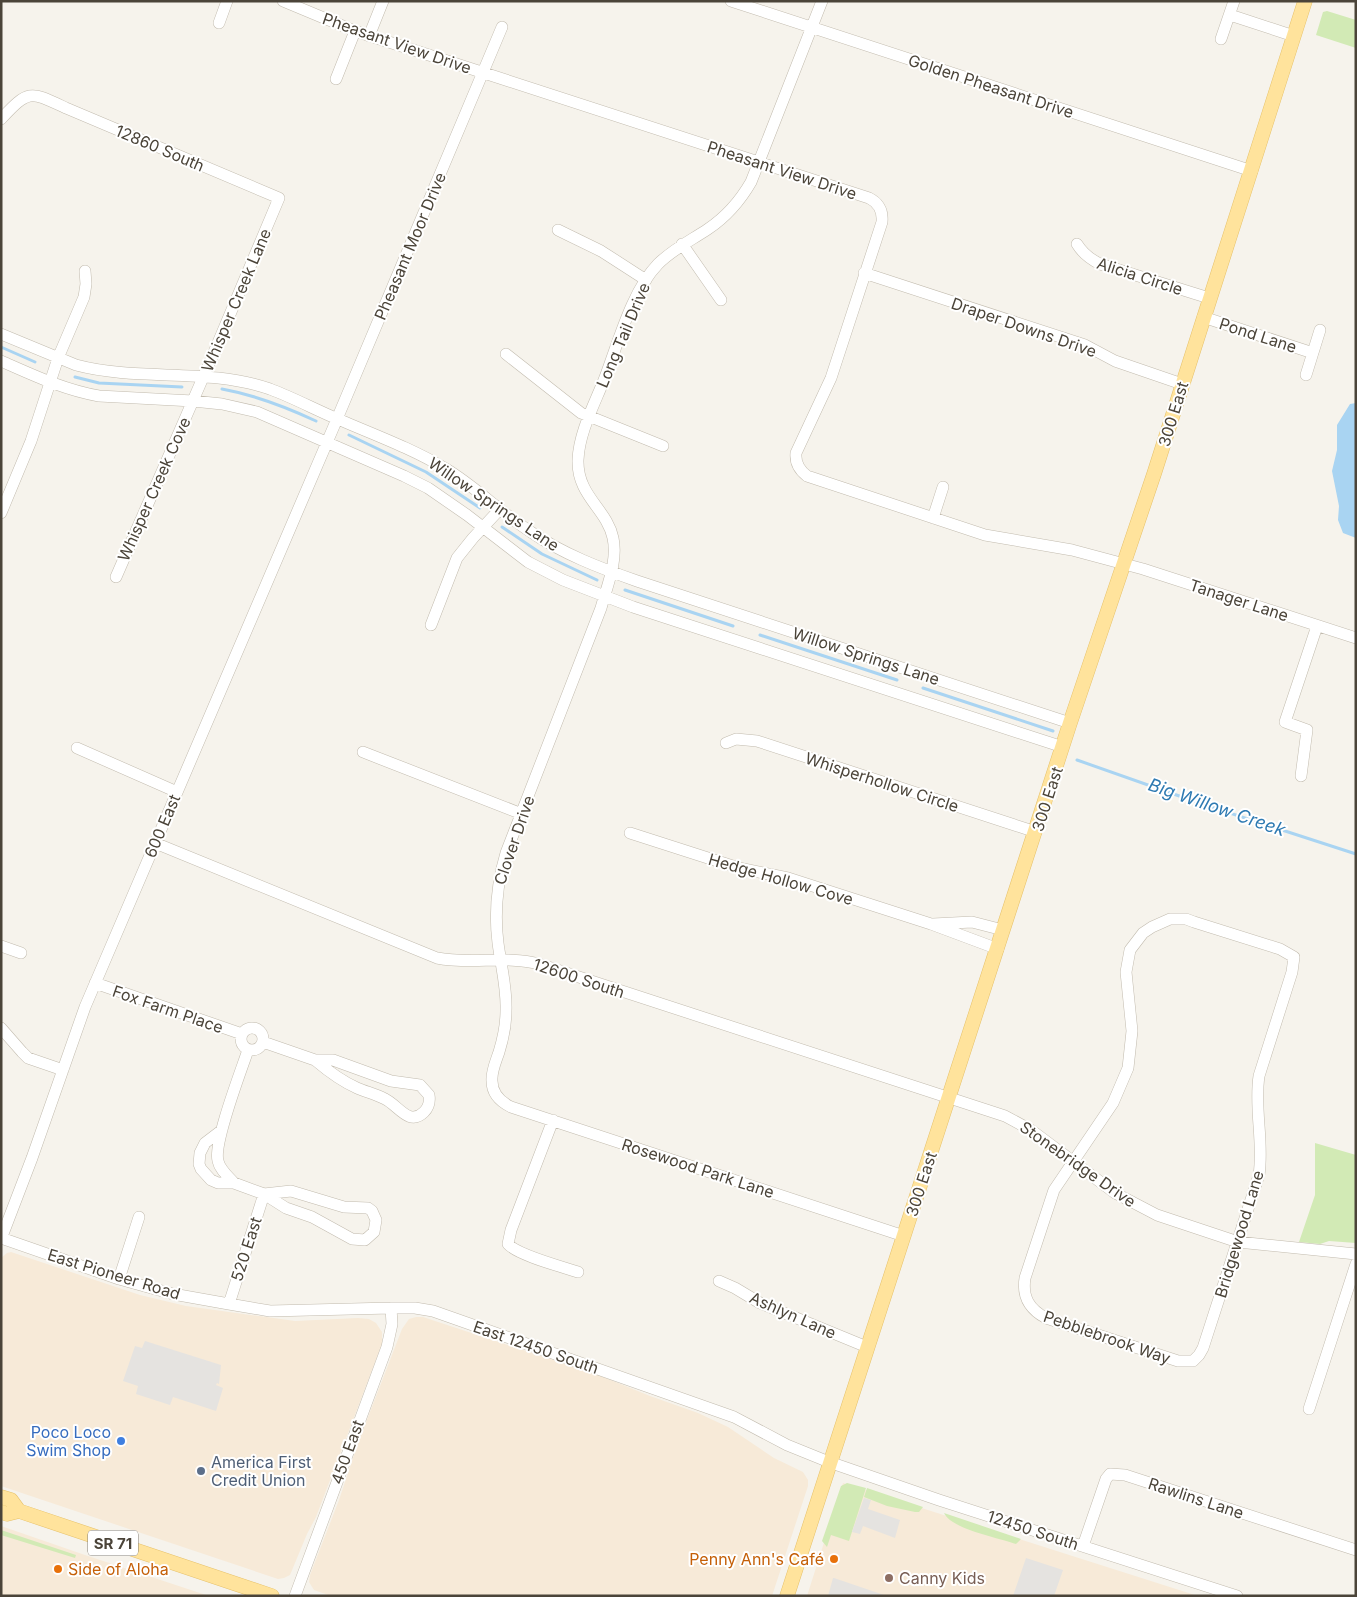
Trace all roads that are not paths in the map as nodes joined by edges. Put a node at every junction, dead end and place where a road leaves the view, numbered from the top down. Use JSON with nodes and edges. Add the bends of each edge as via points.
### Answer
{"nodes":[{"id":1,"x":227,"y":1,"type":"edge"},
{"id":2,"x":282,"y":1,"type":"edge"},
{"id":3,"x":383,"y":1,"type":"edge"},
{"id":4,"x":731,"y":1,"type":"edge"},
{"id":5,"x":822,"y":1,"type":"edge"},
{"id":6,"x":1234,"y":1,"type":"edge"},
{"id":7,"x":1305,"y":1,"type":"edge"},
{"id":8,"x":1230,"y":15,"type":"junction"},
{"id":9,"x":219,"y":22,"type":"dead end"},
{"id":10,"x":502,"y":27,"type":"dead end"},
{"id":11,"x":812,"y":28,"type":"junction"},
{"id":12,"x":355,"y":31,"type":"junction"},
{"id":13,"x":369,"y":36,"type":"junction"},
{"id":14,"x":1294,"y":36,"type":"junction"},
{"id":15,"x":1221,"y":39,"type":"dead end"},
{"id":16,"x":482,"y":72,"type":"junction"},
{"id":17,"x":336,"y":79,"type":"dead end"},
{"id":18,"x":1,"y":119,"type":"edge"},
{"id":19,"x":760,"y":163,"type":"junction"},
{"id":20,"x":1252,"y":171,"type":"junction"},
{"id":21,"x":279,"y":198,"type":"joint"},
{"id":22,"x":558,"y":230,"type":"dead end"},
{"id":23,"x":682,"y":244,"type":"junction"},
{"id":24,"x":1077,"y":244,"type":"dead end"},
{"id":25,"x":85,"y":271,"type":"dead end"},
{"id":26,"x":864,"y":273,"type":"junction"},
{"id":27,"x":646,"y":280,"type":"junction"},
{"id":28,"x":1209,"y":298,"type":"junction"},
{"id":29,"x":721,"y":300,"type":"dead end"},
{"id":30,"x":1203,"y":317,"type":"junction"},
{"id":31,"x":1320,"y":330,"type":"dead end"},
{"id":32,"x":1,"y":334,"type":"edge"},
{"id":33,"x":1313,"y":353,"type":"junction"},
{"id":34,"x":506,"y":354,"type":"dead end"},
{"id":35,"x":58,"y":358,"type":"junction"},
{"id":36,"x":1,"y":362,"type":"edge"},
{"id":37,"x":1306,"y":375,"type":"dead end"},
{"id":38,"x":204,"y":376,"type":"junction"},
{"id":39,"x":50,"y":382,"type":"junction"},
{"id":40,"x":1182,"y":384,"type":"junction"},
{"id":41,"x":193,"y":401,"type":"junction"},
{"id":42,"x":590,"y":417,"type":"junction"},
{"id":43,"x":337,"y":419,"type":"junction"},
{"id":44,"x":327,"y":442,"type":"junction"},
{"id":45,"x":663,"y":446,"type":"dead end"},
{"id":46,"x":943,"y":487,"type":"dead end"},
{"id":47,"x":500,"y":509,"type":"junction"},
{"id":48,"x":1,"y":513,"type":"edge"},
{"id":49,"x":933,"y":518,"type":"junction"},
{"id":50,"x":483,"y":528,"type":"junction"},
{"id":51,"x":1122,"y":564,"type":"junction"},
{"id":52,"x":611,"y":572,"type":"junction"},
{"id":53,"x":116,"y":577,"type":"dead end"},
{"id":54,"x":604,"y":596,"type":"junction"},
{"id":55,"x":431,"y":625,"type":"dead end"},
{"id":56,"x":1317,"y":626,"type":"junction"},
{"id":57,"x":1356,"y":638,"type":"edge"},
{"id":58,"x":1070,"y":723,"type":"junction"},
{"id":59,"x":726,"y":743,"type":"dead end"},
{"id":60,"x":1063,"y":747,"type":"junction"},
{"id":61,"x":77,"y":748,"type":"dead end"},
{"id":62,"x":363,"y":752,"type":"dead end"},
{"id":63,"x":1301,"y":776,"type":"dead end"},
{"id":64,"x":177,"y":792,"type":"junction"},
{"id":65,"x":522,"y":814,"type":"junction"},
{"id":66,"x":1036,"y":832,"type":"junction"},
{"id":67,"x":630,"y":833,"type":"dead end"},
{"id":68,"x":156,"y":843,"type":"junction"},
{"id":69,"x":931,"y":924,"type":"junction"},
{"id":70,"x":1004,"y":930,"type":"junction"},
{"id":71,"x":1,"y":946,"type":"edge"},
{"id":72,"x":998,"y":949,"type":"junction"},
{"id":73,"x":21,"y":953,"type":"dead end"},
{"id":74,"x":1294,"y":957,"type":"joint"},
{"id":75,"x":502,"y":961,"type":"junction"},
{"id":76,"x":95,"y":983,"type":"junction"},
{"id":77,"x":1,"y":1028,"type":"edge"},
{"id":78,"x":242,"y":1034,"type":"junction"},
{"id":79,"x":263,"y":1042,"type":"junction"},
{"id":80,"x":248,"y":1050,"type":"junction"},
{"id":81,"x":315,"y":1060,"type":"junction"},
{"id":82,"x":63,"y":1070,"type":"junction"},
{"id":83,"x":496,"y":1094,"type":"joint"},
{"id":84,"x":948,"y":1098,"type":"junction"},
{"id":85,"x":553,"y":1120,"type":"junction"},
{"id":86,"x":222,"y":1130,"type":"junction"},
{"id":87,"x":1073,"y":1162,"type":"junction"},
{"id":88,"x":234,"y":1183,"type":"junction"},
{"id":89,"x":264,"y":1194,"type":"junction"},
{"id":90,"x":139,"y":1217,"type":"dead end"},
{"id":91,"x":904,"y":1236,"type":"junction"},
{"id":92,"x":1,"y":1238,"type":"edge"},
{"id":93,"x":1238,"y":1242,"type":"junction"},
{"id":94,"x":1356,"y":1254,"type":"edge"},
{"id":95,"x":1356,"y":1264,"type":"edge"},
{"id":96,"x":578,"y":1272,"type":"dead end"},
{"id":97,"x":119,"y":1279,"type":"junction"},
{"id":98,"x":719,"y":1281,"type":"dead end"},
{"id":99,"x":229,"y":1304,"type":"junction"},
{"id":100,"x":391,"y":1308,"type":"junction"},
{"id":101,"x":868,"y":1347,"type":"junction"},
{"id":102,"x":1193,"y":1361,"type":"joint"},
{"id":103,"x":1309,"y":1409,"type":"dead end"},
{"id":104,"x":829,"y":1462,"type":"junction"},
{"id":105,"x":1,"y":1497,"type":"edge"},
{"id":106,"x":19,"y":1511,"type":"junction"},
{"id":107,"x":1,"y":1512,"type":"edge"},
{"id":108,"x":1084,"y":1546,"type":"junction"},
{"id":109,"x":1356,"y":1550,"type":"edge"},
{"id":110,"x":272,"y":1596,"type":"edge"},
{"id":111,"x":295,"y":1596,"type":"edge"},
{"id":112,"x":787,"y":1596,"type":"edge"},
{"id":113,"x":1238,"y":1596,"type":"edge"}],
"edges":[{"from":1,"to":9,"type":"street"},
{"from":2,"to":12,"type":"street","name":"Pheasant View Drive"},
{"from":3,"to":13,"type":"street"},
{"from":4,"to":11,"type":"street","name":"Golden Pheasant Drive"},
{"from":5,"to":11,"type":"street","name":"Long Tail Drive"},
{"from":6,"to":8,"type":"street"},
{"from":7,"to":14,"type":"main road","name":"300 East"},
{"from":8,"to":14,"type":"street"},
{"from":8,"to":15,"type":"street"},
{"from":10,"to":16,"type":"street","name":"Pheasant Moor Drive"},
{"from":11,"to":19,"type":"street","name":"Long Tail Drive"},
{"from":11,"to":20,"type":"street","name":"Golden Pheasant Drive"},
{"from":12,"to":13,"type":"street","name":"Pheasant View Drive"},
{"from":12,"to":17,"type":"street"},
{"from":13,"to":16,"type":"street","name":"Pheasant View Drive"},
{"from":14,"to":20,"type":"main road","name":"300 East"},
{"from":16,"to":19,"type":"street","name":"Pheasant View Drive"},
{"from":16,"to":43,"type":"street","name":"Pheasant Moor Drive"},
{"from":18,"to":21,"type":"street","name":"12860 South","via":[[23,97],[41,96]]},
{"from":19,"to":23,"type":"street","name":"Long Tail Drive","via":[[729,212]]},
{"from":19,"to":26,"type":"street","name":"Pheasant View Drive","via":[[869,198],[878,205],[882,222]]},
{"from":20,"to":28,"type":"main road","name":"300 East"},
{"from":21,"to":38,"type":"street","name":"Whisper Creek Lane"},
{"from":22,"to":27,"type":"street"},
{"from":23,"to":27,"type":"street","name":"Long Tail Drive","via":[[658,264]]},
{"from":23,"to":29,"type":"street"},
{"from":24,"to":28,"type":"street","name":"Alicia Circle","via":[[1082,253],[1100,264]]},
{"from":25,"to":35,"type":"street","via":[[84,297]]},
{"from":26,"to":40,"type":"street","name":"Draper Downs Drive","via":[[1085,345],[1115,361]]},
{"from":26,"to":49,"type":"street","name":"Pheasant View Drive","via":[[831,378],[798,448],[796,462],[800,470],[812,478]]},
{"from":27,"to":42,"type":"street","name":"Long Tail Drive","via":[[634,302]]},
{"from":28,"to":30,"type":"main road","name":"300 East"},
{"from":30,"to":33,"type":"street","name":"Pond Lane"},
{"from":30,"to":40,"type":"main road","name":"300 East"},
{"from":31,"to":33,"type":"street","name":"Pond Lane"},
{"from":32,"to":35,"type":"street","name":"Willow Springs Lane"},
{"from":33,"to":37,"type":"street","name":"Pond Lane"},
{"from":34,"to":42,"type":"street","via":[[567,404]]},
{"from":35,"to":38,"type":"street","name":"Willow Springs Lane","via":[[104,370]]},
{"from":35,"to":39,"type":"street"},
{"from":36,"to":39,"type":"street","name":"Willow Springs Lane"},
{"from":38,"to":41,"type":"street","name":"Whisper Creek Lane"},
{"from":38,"to":43,"type":"street","name":"Willow Springs Lane","via":[[227,378],[268,389]]},
{"from":39,"to":41,"type":"street","name":"Willow Springs Lane","via":[[99,396]]},
{"from":39,"to":48,"type":"street","via":[[31,441]]},
{"from":40,"to":51,"type":"main road","name":"300 East"},
{"from":41,"to":44,"type":"street","name":"Willow Springs Lane","via":[[256,412]]},
{"from":41,"to":53,"type":"street","name":"Whisper Creek Cove"},
{"from":42,"to":45,"type":"street"},
{"from":42,"to":52,"type":"street","name":"Long Tail Drive","via":[[579,449],[580,473],[589,497],[613,537]]},
{"from":43,"to":44,"type":"street","name":"600 East"},
{"from":43,"to":47,"type":"street","name":"Willow Springs Lane","via":[[445,468]]},
{"from":44,"to":50,"type":"street","name":"Willow Springs Lane","via":[[428,488]]},
{"from":44,"to":64,"type":"street","name":"600 East"},
{"from":46,"to":49,"type":"street"},
{"from":47,"to":50,"type":"street"},
{"from":47,"to":52,"type":"street","name":"Willow Springs Lane","via":[[542,540]]},
{"from":49,"to":51,"type":"street","name":"Pheasant View Drive","via":[[994,537],[1067,548]]},
{"from":50,"to":54,"type":"street","name":"Willow Springs Lane","via":[[528,562]]},
{"from":50,"to":55,"type":"street","via":[[454,564]]},
{"from":51,"to":56,"type":"street","name":"Tanager Lane"},
{"from":51,"to":58,"type":"main road","name":"300 East"},
{"from":52,"to":54,"type":"street","name":"Long Tail Drive"},
{"from":52,"to":58,"type":"street","name":"Willow Springs Lane"},
{"from":54,"to":60,"type":"street","name":"Willow Springs Lane"},
{"from":54,"to":65,"type":"street","name":"Clover Drive"},
{"from":56,"to":57,"type":"street","name":"Tanager Lane"},
{"from":56,"to":63,"type":"street","via":[[1285,722],[1306,730]]},
{"from":58,"to":60,"type":"main road","name":"300 East"},
{"from":59,"to":66,"type":"street","name":"Whisperhollow Circle","via":[[736,739],[757,741]]},
{"from":60,"to":66,"type":"main road","name":"300 East"},
{"from":61,"to":64,"type":"street"},
{"from":62,"to":65,"type":"street"},
{"from":64,"to":68,"type":"street","name":"600 East"},
{"from":65,"to":75,"type":"street","name":"Clover Drive","via":[[506,853],[497,888],[496,928]]},
{"from":66,"to":70,"type":"main road","name":"300 East"},
{"from":67,"to":69,"type":"street","name":"Hedge Hollow Cove","via":[[738,868],[788,878]]},
{"from":68,"to":75,"type":"street","name":"12600 South","via":[[426,954],[460,962]]},
{"from":68,"to":76,"type":"street","name":"600 East"},
{"from":69,"to":70,"type":"street","name":"Hedge Hollow Cove","via":[[972,922]]},
{"from":69,"to":72,"type":"street","name":"Hedge Hollow Cove"},
{"from":70,"to":72,"type":"main road","name":"300 East"},
{"from":71,"to":73,"type":"street"},
{"from":72,"to":84,"type":"main road","name":"300 East"},
{"from":74,"to":87,"type":"street","name":"Pebblebrook Way","via":[[1280,949],[1186,920],[1161,922],[1143,933],[1130,950],[1127,961],[1126,983],[1132,1031],[1128,1068],[1113,1103]]},
{"from":74,"to":93,"type":"street","name":"Bridgewood Lane","via":[[1259,1076],[1260,1166]]},
{"from":75,"to":83,"type":"street","name":"Clover Drive","via":[[506,1011],[503,1038],[492,1074]]},
{"from":75,"to":84,"type":"street","name":"12600 South","via":[[539,964]]},
{"from":76,"to":78,"type":"street","name":"Fox Farm Place"},
{"from":76,"to":82,"type":"street","name":"600 East"},
{"from":77,"to":82,"type":"street","via":[[28,1058]]},
{"from":78,"to":79,"type":"street","via":[[247,1028],[256,1028],[262,1034]]},
{"from":78,"to":80,"type":"street","via":[[241,1042]]},
{"from":79,"to":80,"type":"street","via":[[256,1050]]},
{"from":79,"to":81,"type":"street"},
{"from":80,"to":86,"type":"street"},
{"from":81,"to":81,"type":"street","via":[[333,1060],[391,1081],[420,1085],[429,1095],[428,1108],[417,1117],[407,1116],[388,1100],[343,1081]]},
{"from":82,"to":92,"type":"street","name":"600 East"},
{"from":83,"to":85,"type":"street","name":"Rosewood Park Lane","via":[[505,1104]]},
{"from":84,"to":87,"type":"street","name":"Stonebridge Drive","via":[[1024,1125]]},
{"from":84,"to":91,"type":"main road","name":"300 East"},
{"from":85,"to":91,"type":"street","name":"Rosewood Park Lane"},
{"from":85,"to":96,"type":"street","via":[[508,1244],[522,1253]]},
{"from":86,"to":88,"type":"street","via":[[218,1161]]},
{"from":86,"to":88,"type":"street","via":[[202,1147],[199,1164],[211,1180]]},
{"from":87,"to":93,"type":"street","name":"Stonebridge Drive","via":[[1136,1205],[1178,1223]]},
{"from":87,"to":102,"type":"street","name":"Pebblebrook Way","via":[[1051,1198],[1025,1278],[1027,1302],[1046,1318],[1178,1361]]},
{"from":88,"to":89,"type":"street"},
{"from":89,"to":89,"type":"street","via":[[291,1191],[344,1207],[368,1208],[376,1220],[374,1232],[365,1240],[352,1239]]},
{"from":89,"to":99,"type":"street","name":"520 East"},
{"from":90,"to":97,"type":"street"},
{"from":91,"to":101,"type":"main road","name":"300 East"},
{"from":92,"to":97,"type":"street","name":"East Pioneer Road"},
{"from":93,"to":94,"type":"street","name":"Stonebridge Drive"},
{"from":93,"to":102,"type":"street","name":"Bridgewood Lane","via":[[1203,1348]]},
{"from":95,"to":103,"type":"street"},
{"from":97,"to":99,"type":"street","name":"East Pioneer Road","via":[[173,1294]]},
{"from":98,"to":101,"type":"street","name":"Ashlyn Lane","via":[[760,1303]]},
{"from":99,"to":100,"type":"street","name":"East 12450 South","via":[[270,1311]]},
{"from":100,"to":104,"type":"street","name":"East 12450 South","via":[[433,1311],[734,1417],[787,1445]]},
{"from":100,"to":111,"type":"street","name":"450 East","via":[[388,1347]]},
{"from":101,"to":104,"type":"main road","name":"300 East"},
{"from":104,"to":108,"type":"street","name":"12450 South"},
{"from":104,"to":112,"type":"main road","name":"300 East"},
{"from":105,"to":106,"type":"main road","number":"SR 71","via":[[11,1500]]},
{"from":106,"to":107,"type":"main road","number":"SR 71"},
{"from":106,"to":110,"type":"main road","number":"SR 71"},
{"from":108,"to":109,"type":"street","name":"Rawlins Lane","via":[[1106,1479],[1117,1473]]},
{"from":108,"to":113,"type":"street","name":"12450 South"}]}
